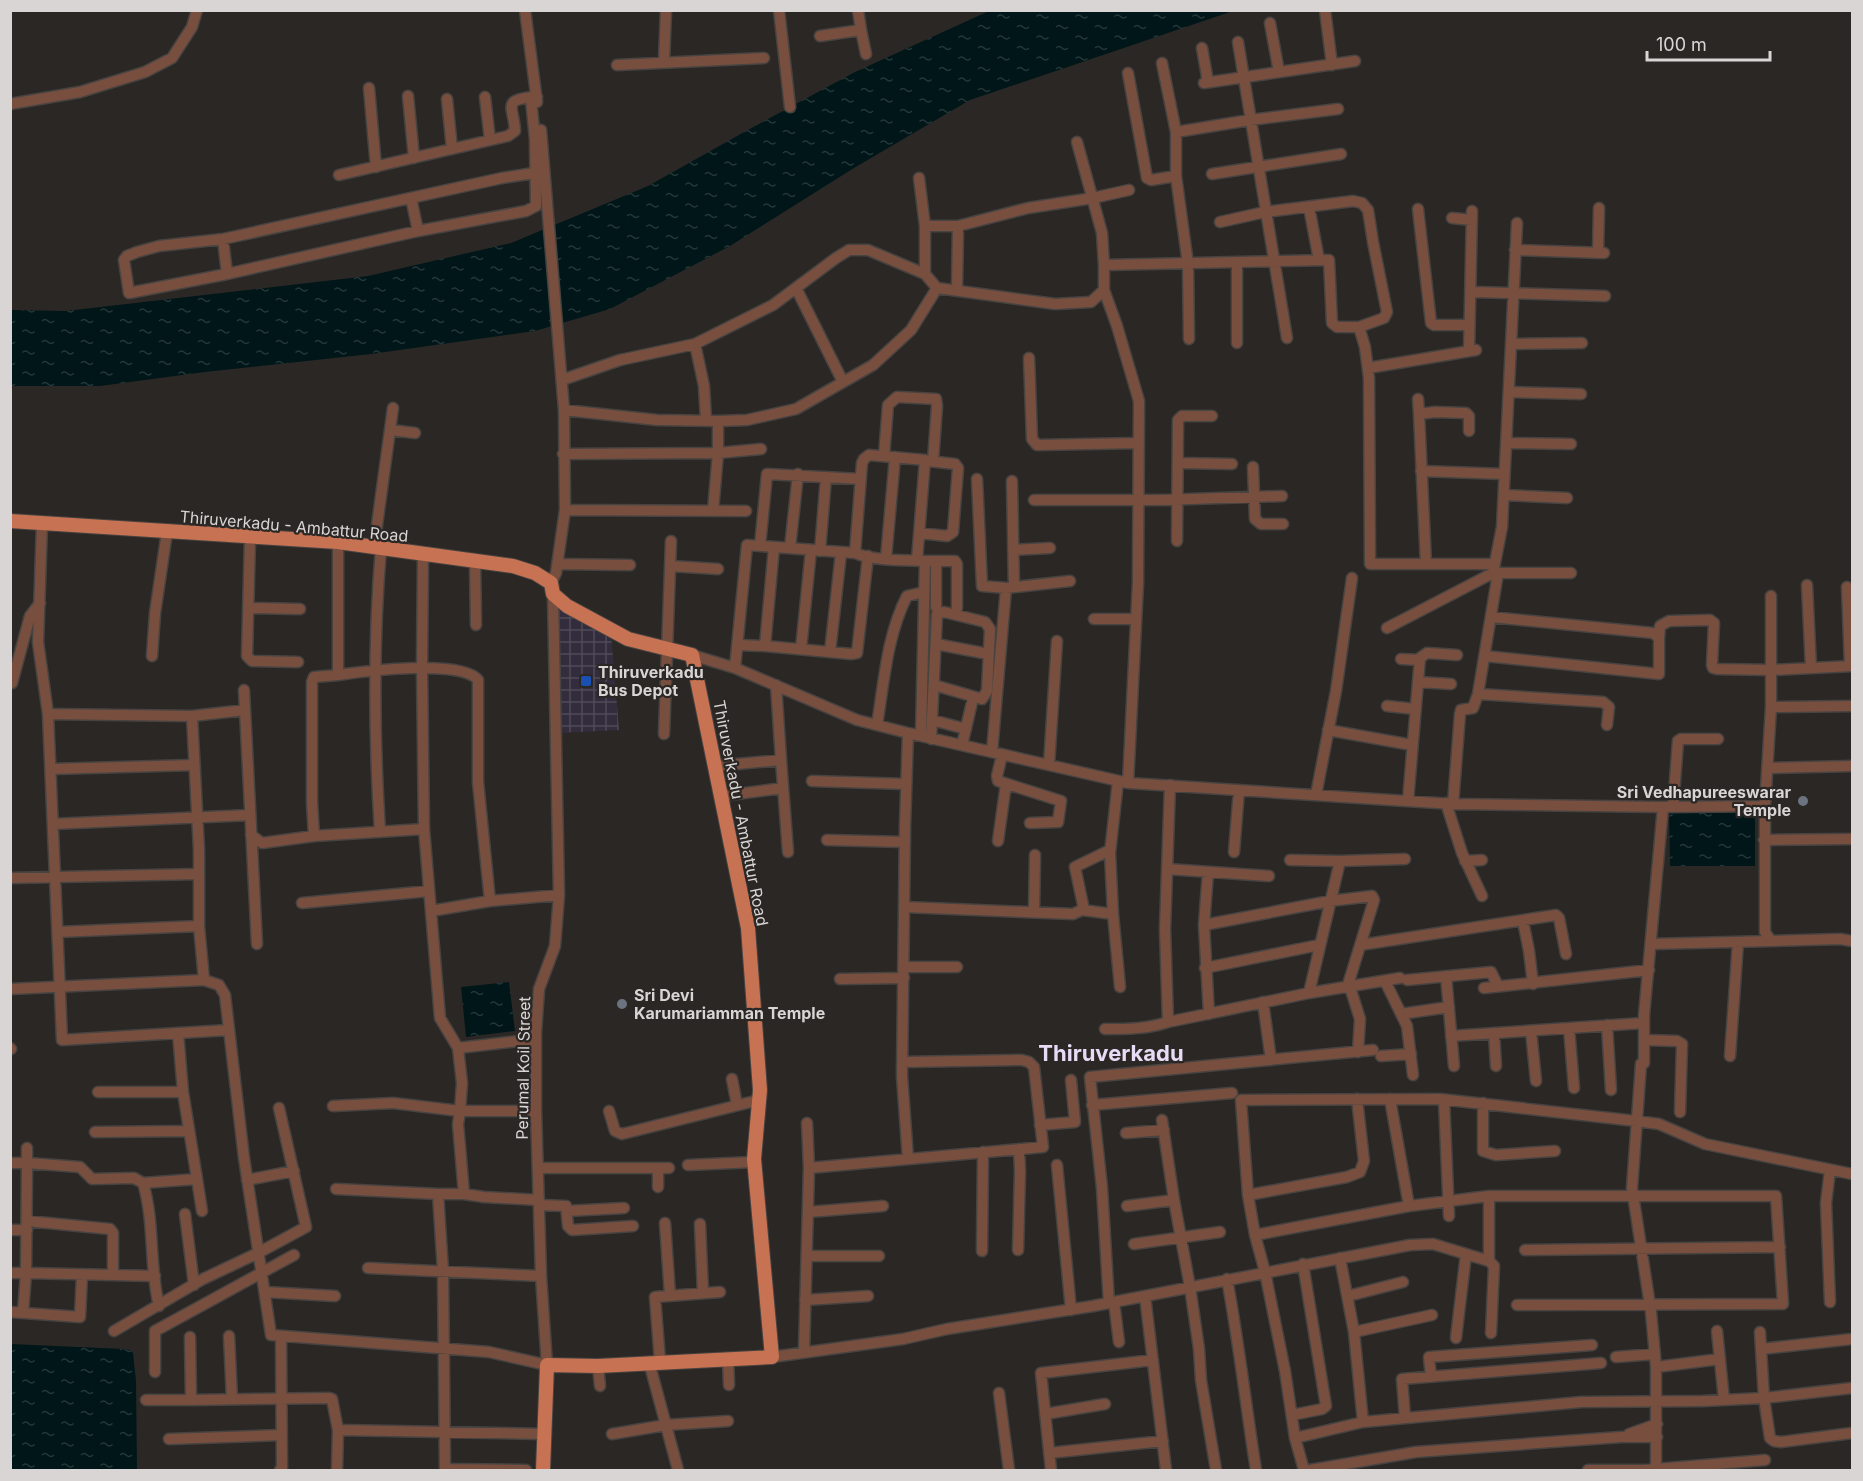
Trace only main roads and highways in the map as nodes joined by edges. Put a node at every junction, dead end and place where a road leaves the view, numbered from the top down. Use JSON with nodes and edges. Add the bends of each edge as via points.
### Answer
{"nodes":[{"id":1,"x":10,"y":521,"type":"edge"},
{"id":2,"x":543,"y":1470,"type":"edge"}],
"edges":[{"from":1,"to":2,"type":"main road","name":"Thiruverkadu - Ambattur Road","via":[[338,542],[513,566],[534,573],[567,606],[628,639],[692,655],[748,928],[760,1090],[754,1162],[772,1357],[547,1365]]}]}
